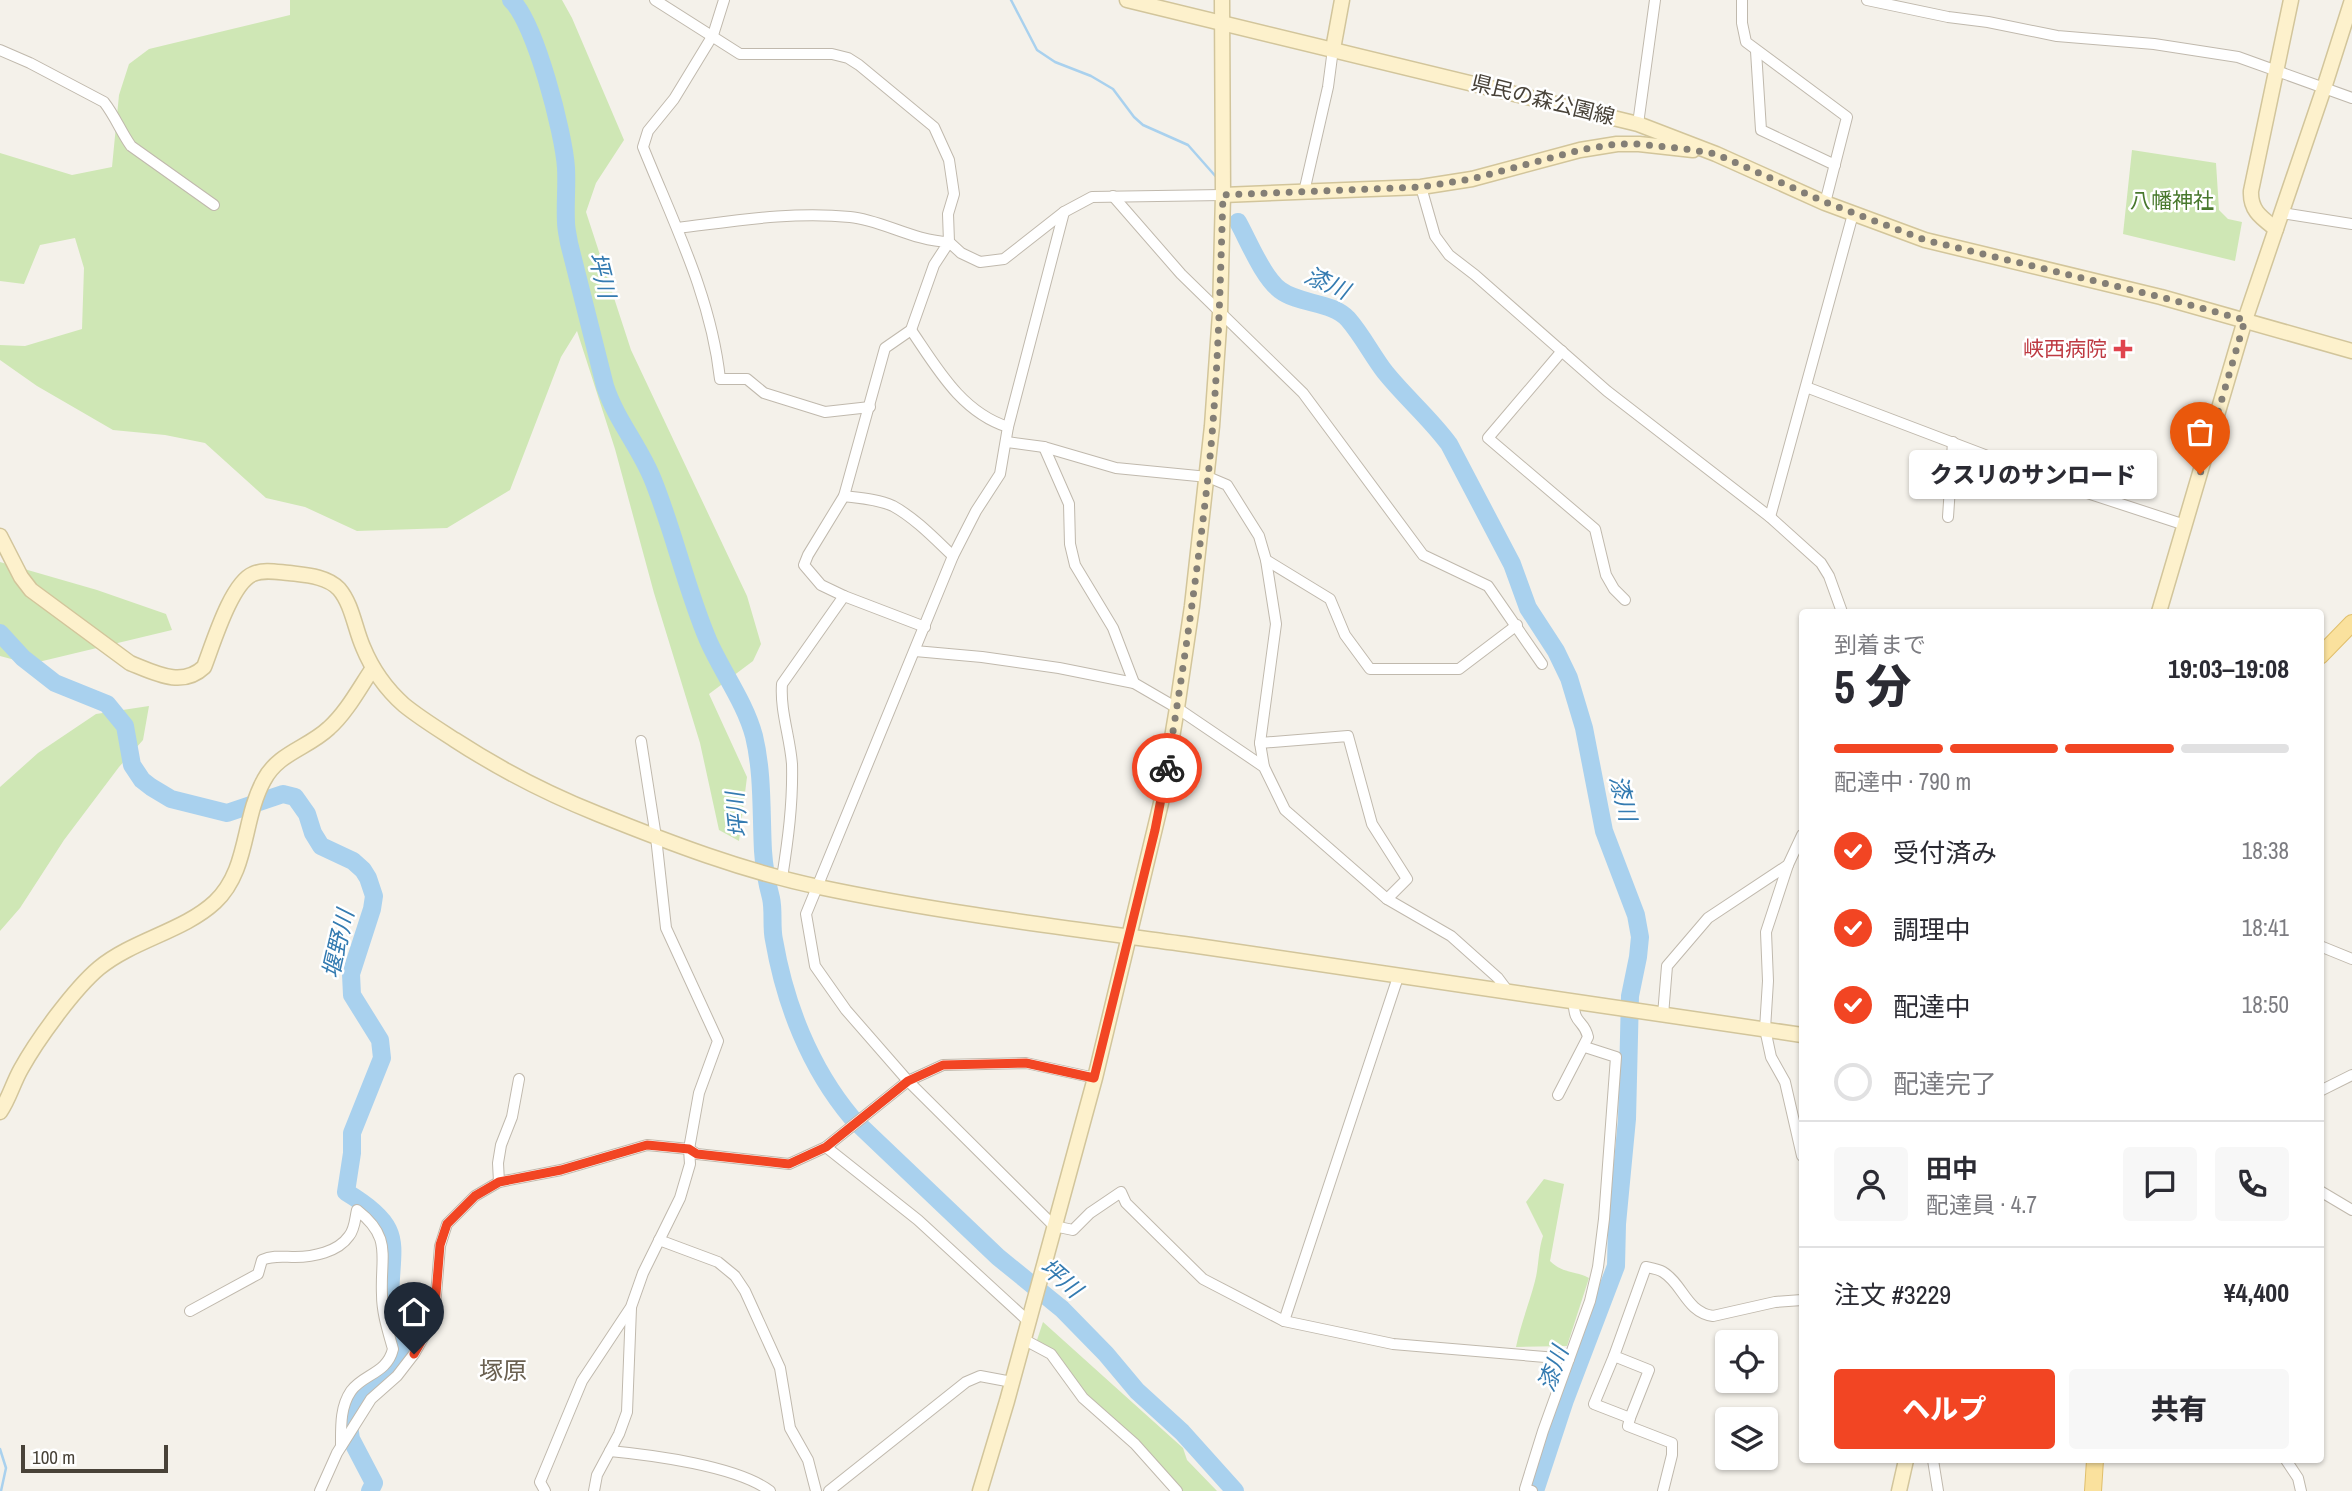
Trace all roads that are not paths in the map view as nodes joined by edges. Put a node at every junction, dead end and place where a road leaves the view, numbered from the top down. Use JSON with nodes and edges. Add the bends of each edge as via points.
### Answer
{"nodes":[{"id":1,"x":655,"y":0,"type":"edge"},
{"id":2,"x":724,"y":0,"type":"edge"},
{"id":3,"x":1127,"y":0,"type":"edge"},
{"id":4,"x":1222,"y":0,"type":"edge"},
{"id":5,"x":1342,"y":0,"type":"edge"},
{"id":6,"x":1655,"y":0,"type":"edge"},
{"id":7,"x":1742,"y":0,"type":"edge"},
{"id":8,"x":1867,"y":0,"type":"edge"},
{"id":9,"x":2291,"y":0,"type":"edge"},
{"id":10,"x":2352,"y":0,"type":"edge"},
{"id":11,"x":1224,"y":24,"type":"junction"},
{"id":12,"x":713,"y":35,"type":"junction"},
{"id":13,"x":1333,"y":49,"type":"junction"},
{"id":14,"x":0,"y":50,"type":"edge"},
{"id":15,"x":1756,"y":51,"type":"junction"},
{"id":16,"x":2275,"y":69,"type":"junction"},
{"id":17,"x":2324,"y":88,"type":"junction"},
{"id":18,"x":2352,"y":98,"type":"edge"},
{"id":19,"x":1639,"y":124,"type":"junction"},
{"id":20,"x":1716,"y":154,"type":"junction"},
{"id":21,"x":1835,"y":165,"type":"junction"},
{"id":22,"x":1421,"y":187,"type":"junction"},
{"id":23,"x":1304,"y":192,"type":"junction"},
{"id":24,"x":1223,"y":195,"type":"junction"},
{"id":25,"x":1113,"y":196,"type":"junction"},
{"id":26,"x":1825,"y":202,"type":"junction"},
{"id":27,"x":214,"y":205,"type":"dead end"},
{"id":28,"x":1064,"y":212,"type":"junction"},
{"id":29,"x":2282,"y":213,"type":"junction"},
{"id":30,"x":1853,"y":214,"type":"junction"},
{"id":31,"x":2352,"y":224,"type":"edge"},
{"id":32,"x":678,"y":228,"type":"junction"},
{"id":33,"x":2276,"y":229,"type":"junction"},
{"id":34,"x":948,"y":242,"type":"junction"},
{"id":35,"x":1220,"y":313,"type":"junction"},
{"id":36,"x":2245,"y":320,"type":"junction"},
{"id":37,"x":911,"y":330,"type":"junction"},
{"id":38,"x":1562,"y":351,"type":"junction"},
{"id":39,"x":2352,"y":351,"type":"edge"},
{"id":40,"x":1805,"y":387,"type":"junction"},
{"id":41,"x":870,"y":407,"type":"junction"},
{"id":42,"x":1008,"y":428,"type":"junction"},
{"id":43,"x":1007,"y":442,"type":"junction"},
{"id":44,"x":1953,"y":442,"type":"junction"},
{"id":45,"x":1044,"y":447,"type":"junction"},
{"id":46,"x":1208,"y":477,"type":"junction"},
{"id":47,"x":844,"y":496,"type":"junction"},
{"id":48,"x":1770,"y":517,"type":"junction"},
{"id":49,"x":1948,"y":517,"type":"dead end"},
{"id":50,"x":2185,"y":525,"type":"junction"},
{"id":51,"x":0,"y":536,"type":"edge"},
{"id":52,"x":953,"y":556,"type":"junction"},
{"id":53,"x":1266,"y":560,"type":"junction"},
{"id":54,"x":844,"y":596,"type":"junction"},
{"id":55,"x":1626,"y":600,"type":"dead end"},
{"id":56,"x":1841,"y":609,"type":"edge"},
{"id":57,"x":2160,"y":609,"type":"edge"},
{"id":58,"x":2352,"y":622,"type":"edge"},
{"id":59,"x":1517,"y":625,"type":"junction"},
{"id":60,"x":925,"y":627,"type":"junction"},
{"id":61,"x":915,"y":651,"type":"junction"},
{"id":62,"x":2324,"y":652,"type":"edge"},
{"id":63,"x":1542,"y":664,"type":"dead end"},
{"id":64,"x":373,"y":668,"type":"junction"},
{"id":65,"x":1134,"y":682,"type":"junction"},
{"id":66,"x":1177,"y":708,"type":"junction"},
{"id":67,"x":640,"y":741,"type":"dead end"},
{"id":68,"x":1260,"y":743,"type":"junction"},
{"id":69,"x":1264,"y":767,"type":"junction"},
{"id":70,"x":656,"y":837,"type":"junction"},
{"id":71,"x":1799,"y":841,"type":"edge"},
{"id":72,"x":1788,"y":865,"type":"junction"},
{"id":73,"x":776,"y":876,"type":"junction"},
{"id":74,"x":817,"y":887,"type":"junction"},
{"id":75,"x":1387,"y":899,"type":"junction"},
{"id":76,"x":1130,"y":937,"type":"junction"},
{"id":77,"x":2324,"y":948,"type":"edge"},
{"id":78,"x":2352,"y":959,"type":"edge"},
{"id":79,"x":1399,"y":974,"type":"junction"},
{"id":80,"x":1507,"y":990,"type":"junction"},
{"id":81,"x":1574,"y":1001,"type":"junction"},
{"id":82,"x":1663,"y":1015,"type":"junction"},
{"id":83,"x":1765,"y":1029,"type":"junction"},
{"id":84,"x":1799,"y":1035,"type":"edge"},
{"id":85,"x":1585,"y":1046,"type":"junction"},
{"id":86,"x":2352,"y":1075,"type":"edge"},
{"id":87,"x":1094,"y":1078,"type":"junction"},
{"id":88,"x":519,"y":1079,"type":"dead end"},
{"id":89,"x":908,"y":1081,"type":"junction"},
{"id":90,"x":2324,"y":1089,"type":"edge"},
{"id":91,"x":1558,"y":1094,"type":"dead end"},
{"id":92,"x":0,"y":1112,"type":"edge"},
{"id":93,"x":1799,"y":1143,"type":"edge"},
{"id":94,"x":826,"y":1147,"type":"junction"},
{"id":95,"x":689,"y":1149,"type":"junction"},
{"id":96,"x":499,"y":1182,"type":"junction"},
{"id":97,"x":2324,"y":1193,"type":"edge"},
{"id":98,"x":2352,"y":1210,"type":"edge"},
{"id":99,"x":1054,"y":1226,"type":"junction"},
{"id":100,"x":660,"y":1240,"type":"junction"},
{"id":101,"x":1799,"y":1300,"type":"edge"},
{"id":102,"x":631,"y":1307,"type":"junction"},
{"id":103,"x":190,"y":1311,"type":"dead end"},
{"id":104,"x":1028,"y":1321,"type":"junction"},
{"id":105,"x":1284,"y":1321,"type":"junction"},
{"id":106,"x":1023,"y":1339,"type":"junction"},
{"id":107,"x":1614,"y":1356,"type":"junction"},
{"id":108,"x":1569,"y":1359,"type":"junction"},
{"id":109,"x":1012,"y":1382,"type":"junction"},
{"id":110,"x":355,"y":1388,"type":"junction"},
{"id":111,"x":378,"y":1390,"type":"junction"},
{"id":112,"x":1630,"y":1418,"type":"junction"},
{"id":113,"x":342,"y":1444,"type":"junction"},
{"id":114,"x":610,"y":1451,"type":"junction"},
{"id":115,"x":1905,"y":1463,"type":"edge"},
{"id":116,"x":1933,"y":1463,"type":"edge"},
{"id":117,"x":2095,"y":1463,"type":"edge"},
{"id":118,"x":2288,"y":1463,"type":"edge"},
{"id":119,"x":320,"y":1491,"type":"edge"},
{"id":120,"x":545,"y":1491,"type":"edge"},
{"id":121,"x":594,"y":1491,"type":"edge"},
{"id":122,"x":770,"y":1491,"type":"edge"},
{"id":123,"x":816,"y":1491,"type":"edge"},
{"id":124,"x":829,"y":1491,"type":"edge"},
{"id":125,"x":980,"y":1491,"type":"edge"},
{"id":126,"x":1177,"y":1491,"type":"edge"},
{"id":127,"x":1532,"y":1491,"type":"edge"},
{"id":128,"x":1663,"y":1491,"type":"edge"},
{"id":129,"x":1899,"y":1491,"type":"edge"},
{"id":130,"x":1938,"y":1491,"type":"edge"},
{"id":131,"x":2093,"y":1491,"type":"edge"},
{"id":132,"x":2301,"y":1491,"type":"edge"}],
"edges":[{"from":1,"to":12,"type":"street"},
{"from":2,"to":12,"type":"street"},
{"from":3,"to":11,"type":"street","name":"県民の森公園線"},
{"from":4,"to":11,"type":"street"},
{"from":5,"to":13,"type":"street"},
{"from":6,"to":19,"type":"street"},
{"from":7,"to":15,"type":"street","via":[[1745,42]]},
{"from":8,"to":16,"type":"street","via":[[2057,36],[2238,57]]},
{"from":9,"to":16,"type":"street"},
{"from":10,"to":17,"type":"street"},
{"from":11,"to":13,"type":"street","name":"県民の森公園線"},
{"from":11,"to":24,"type":"street"},
{"from":12,"to":32,"type":"street","via":[[644,139],[643,147]]},
{"from":12,"to":34,"type":"street","via":[[740,54],[848,58],[934,127],[949,160],[954,194]]},
{"from":13,"to":19,"type":"street","name":"県民の森公園線"},
{"from":13,"to":23,"type":"street"},
{"from":14,"to":27,"type":"street","via":[[104,102],[131,146]]},
{"from":15,"to":21,"type":"street","via":[[1760,130]]},
{"from":15,"to":21,"type":"street","via":[[1847,117]]},
{"from":16,"to":17,"type":"street"},
{"from":16,"to":33,"type":"street","via":[[2251,201],[2260,217]]},
{"from":17,"to":18,"type":"street"},
{"from":17,"to":29,"type":"street"},
{"from":19,"to":20,"type":"street","name":"県民の森公園線"},
{"from":20,"to":22,"type":"street","via":[[1616,144]]},
{"from":20,"to":26,"type":"street","name":"県民の森公園線"},
{"from":21,"to":26,"type":"street"},
{"from":22,"to":23,"type":"street"},
{"from":22,"to":38,"type":"street","via":[[1435,236],[1448,255]]},
{"from":23,"to":24,"type":"street"},
{"from":24,"to":25,"type":"street"},
{"from":24,"to":35,"type":"street"},
{"from":25,"to":28,"type":"street","via":[[1092,197]]},
{"from":25,"to":35,"type":"street"},
{"from":26,"to":30,"type":"street","name":"県民の森公園線"},
{"from":28,"to":34,"type":"street","via":[[1004,259],[980,262]]},
{"from":28,"to":42,"type":"street"},
{"from":29,"to":31,"type":"street"},
{"from":29,"to":33,"type":"street"},
{"from":30,"to":36,"type":"street","name":"県民の森公園線","via":[[1925,240]]},
{"from":30,"to":40,"type":"street"},
{"from":32,"to":34,"type":"street","via":[[785,215],[852,217],[932,242]]},
{"from":32,"to":41,"type":"street","via":[[709,314],[720,379],[747,379],[764,393],[825,412]]},
{"from":33,"to":36,"type":"street"},
{"from":34,"to":37,"type":"street","via":[[934,265]]},
{"from":35,"to":46,"type":"street"},
{"from":35,"to":59,"type":"street","via":[[1303,393],[1423,555],[1488,586]]},
{"from":36,"to":39,"type":"street","name":"県民の森公園線"},
{"from":36,"to":50,"type":"street"},
{"from":37,"to":41,"type":"street","via":[[885,348]]},
{"from":37,"to":42,"type":"street","via":[[955,394]]},
{"from":38,"to":48,"type":"street"},
{"from":38,"to":55,"type":"street","via":[[1488,438],[1595,529],[1606,575]]},
{"from":40,"to":44,"type":"street"},
{"from":40,"to":48,"type":"street"},
{"from":41,"to":47,"type":"street"},
{"from":42,"to":43,"type":"street"},
{"from":43,"to":45,"type":"street"},
{"from":43,"to":52,"type":"street","via":[[1000,474]]},
{"from":44,"to":49,"type":"street"},
{"from":44,"to":50,"type":"street"},
{"from":45,"to":46,"type":"street","via":[[1116,468]]},
{"from":45,"to":65,"type":"street","via":[[1069,503],[1074,565],[1113,628]]},
{"from":46,"to":53,"type":"street","via":[[1227,485],[1259,536]]},
{"from":46,"to":66,"type":"street"},
{"from":47,"to":52,"type":"street","via":[[893,507]]},
{"from":47,"to":54,"type":"street","via":[[804,565],[821,585]]},
{"from":48,"to":56,"type":"street","via":[[1821,563]]},
{"from":50,"to":57,"type":"street"},
{"from":51,"to":64,"type":"street","via":[[31,590],[130,663],[149,671],[183,679],[195,676],[204,667],[233,593],[252,574],[267,571],[312,576],[339,589]]},
{"from":52,"to":60,"type":"street"},
{"from":53,"to":59,"type":"street","via":[[1330,599],[1345,635],[1370,669],[1460,669]]},
{"from":53,"to":68,"type":"street","via":[[1276,624]]},
{"from":54,"to":60,"type":"street"},
{"from":54,"to":73,"type":"street","via":[[782,684],[792,763],[791,827]]},
{"from":58,"to":62,"type":"main road"},
{"from":59,"to":63,"type":"street"},
{"from":60,"to":61,"type":"street"},
{"from":61,"to":65,"type":"street","via":[[1046,666]]},
{"from":61,"to":74,"type":"street"},
{"from":64,"to":70,"type":"street","via":[[419,717],[500,769],[566,802]]},
{"from":64,"to":92,"type":"street","via":[[332,726],[285,756],[265,777],[243,852],[226,890],[202,913],[122,952],[90,977],[29,1054]]},
{"from":65,"to":66,"type":"street"},
{"from":66,"to":69,"type":"street"},
{"from":66,"to":76,"type":"street"},
{"from":67,"to":70,"type":"street"},
{"from":68,"to":69,"type":"street"},
{"from":68,"to":75,"type":"street","via":[[1348,736],[1372,824],[1407,879]]},
{"from":69,"to":75,"type":"street","via":[[1285,810]]},
{"from":70,"to":73,"type":"street"},
{"from":70,"to":95,"type":"street","via":[[666,928],[718,1041],[699,1093]]},
{"from":71,"to":72,"type":"street"},
{"from":72,"to":82,"type":"street","via":[[1693,933],[1667,966]]},
{"from":72,"to":83,"type":"street","via":[[1766,932]]},
{"from":73,"to":74,"type":"street"},
{"from":74,"to":76,"type":"street"},
{"from":74,"to":89,"type":"street","via":[[807,914],[815,966],[846,1010]]},
{"from":75,"to":80,"type":"street","via":[[1451,936]]},
{"from":76,"to":79,"type":"street"},
{"from":76,"to":87,"type":"street"},
{"from":77,"to":78,"type":"street"},
{"from":79,"to":80,"type":"street"},
{"from":79,"to":105,"type":"street"},
{"from":80,"to":81,"type":"street"},
{"from":81,"to":82,"type":"street"},
{"from":81,"to":85,"type":"street","via":[[1573,1014],[1587,1030]]},
{"from":82,"to":83,"type":"street"},
{"from":83,"to":84,"type":"street"},
{"from":83,"to":93,"type":"street","via":[[1771,1058],[1785,1082]]},
{"from":85,"to":91,"type":"street"},
{"from":85,"to":108,"type":"street","via":[[1616,1057],[1598,1267]]},
{"from":86,"to":90,"type":"street"},
{"from":87,"to":89,"type":"street","via":[[1026,1063],[943,1065]]},
{"from":87,"to":99,"type":"street"},
{"from":88,"to":96,"type":"street","via":[[501,1145]]},
{"from":89,"to":94,"type":"street"},
{"from":89,"to":99,"type":"street"},
{"from":94,"to":95,"type":"street","via":[[789,1164],[697,1154]]},
{"from":94,"to":104,"type":"street","via":[[918,1220]]},
{"from":95,"to":96,"type":"street","via":[[647,1145]]},
{"from":95,"to":100,"type":"street","via":[[690,1164],[680,1198]]},
{"from":96,"to":111,"type":"street","via":[[475,1196],[447,1224],[440,1245],[434,1319],[397,1376]]},
{"from":97,"to":98,"type":"street"},
{"from":99,"to":104,"type":"street"},
{"from":99,"to":105,"type":"street","via":[[1073,1230],[1121,1192],[1126,1203],[1203,1279]]},
{"from":100,"to":102,"type":"street"},
{"from":100,"to":123,"type":"street","via":[[718,1262],[745,1291],[780,1368],[790,1427],[808,1460]]},
{"from":101,"to":107,"type":"street","via":[[1703,1314],[1662,1271],[1646,1267]]},
{"from":102,"to":114,"type":"street","via":[[626,1412]]},
{"from":102,"to":120,"type":"street","via":[[582,1381],[540,1482]]},
{"from":103,"to":110,"type":"street","via":[[258,1275],[262,1260],[269,1256],[300,1257],[339,1246],[349,1236],[357,1210],[370,1220],[382,1244],[382,1294],[393,1349],[386,1364]]},
{"from":104,"to":106,"type":"street"},
{"from":105,"to":108,"type":"street","via":[[1394,1345]]},
{"from":106,"to":109,"type":"street"},
{"from":106,"to":126,"type":"street","via":[[1051,1354],[1083,1398],[1135,1444]]},
{"from":107,"to":112,"type":"street","via":[[1649,1370]]},
{"from":107,"to":112,"type":"street","via":[[1594,1404]]},
{"from":108,"to":127,"type":"street","via":[[1525,1489]]},
{"from":109,"to":124,"type":"street","via":[[980,1376],[966,1382]]},
{"from":109,"to":125,"type":"street"},
{"from":110,"to":111,"type":"street"},
{"from":110,"to":113,"type":"street","via":[[342,1410]]},
{"from":111,"to":113,"type":"street"},
{"from":112,"to":128,"type":"street","via":[[1628,1426],[1672,1443]]},
{"from":113,"to":119,"type":"street"},
{"from":114,"to":121,"type":"street"},
{"from":114,"to":122,"type":"street","via":[[729,1473]]},
{"from":115,"to":129,"type":"street"},
{"from":116,"to":130,"type":"street"},
{"from":117,"to":131,"type":"main road"},
{"from":118,"to":132,"type":"street"}]}
